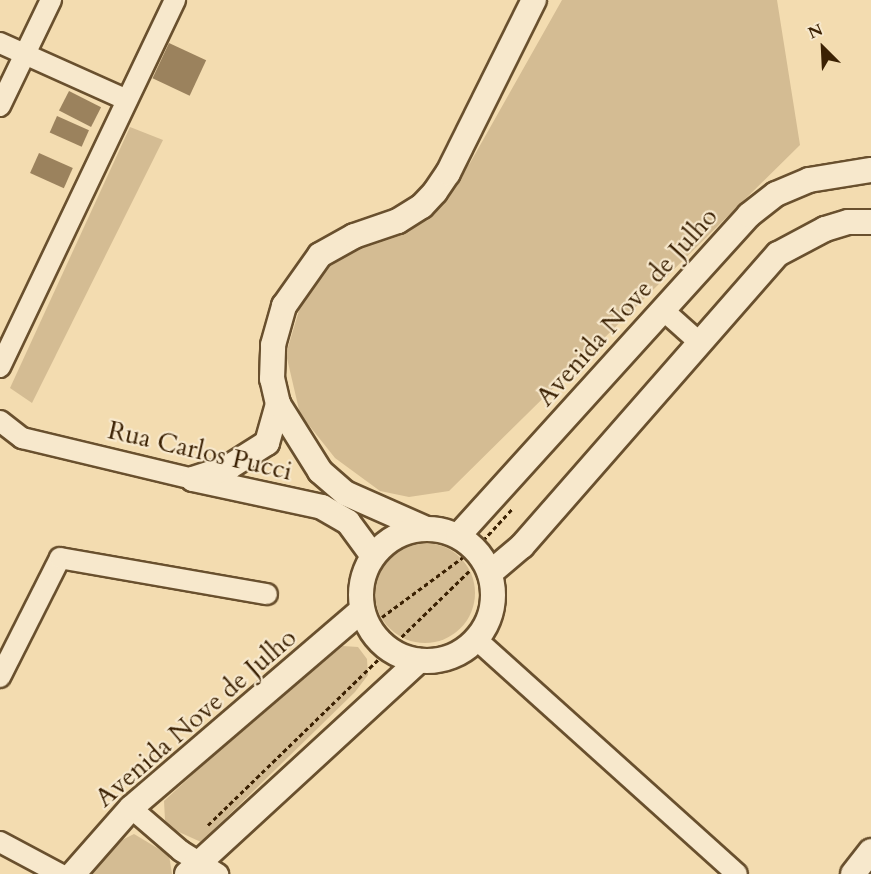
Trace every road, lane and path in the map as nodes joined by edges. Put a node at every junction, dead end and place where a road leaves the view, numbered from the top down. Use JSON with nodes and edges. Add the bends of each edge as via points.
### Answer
{"nodes":[{"id":1,"x":51,"y":0,"type":"edge"},
{"id":2,"x":175,"y":0,"type":"edge"},
{"id":3,"x":534,"y":0,"type":"edge"},
{"id":4,"x":0,"y":43,"type":"edge"},
{"id":5,"x":24,"y":55,"type":"junction"},
{"id":6,"x":128,"y":100,"type":"junction"},
{"id":7,"x":0,"y":106,"type":"edge"},
{"id":8,"x":871,"y":170,"type":"edge"},
{"id":9,"x":871,"y":222,"type":"edge"},
{"id":10,"x":662,"y":309,"type":"junction"},
{"id":11,"x":700,"y":343,"type":"junction"},
{"id":12,"x":0,"y":367,"type":"edge"},
{"id":13,"x":279,"y":404,"type":"junction"},
{"id":14,"x":0,"y":421,"type":"edge"},
{"id":15,"x":259,"y":449,"type":"junction"},
{"id":16,"x":320,"y":471,"type":"junction"},
{"id":17,"x":192,"y":479,"type":"junction"},
{"id":18,"x":274,"y":498,"type":"junction"},
{"id":19,"x":488,"y":506,"type":"junction"},
{"id":20,"x":424,"y":528,"type":"junction"},
{"id":21,"x":522,"y":546,"type":"junction"},
{"id":22,"x":373,"y":556,"type":"junction"},
{"id":23,"x":473,"y":557,"type":"junction"},
{"id":24,"x":267,"y":594,"type":"dead end"},
{"id":25,"x":371,"y":614,"type":"junction"},
{"id":26,"x":476,"y":639,"type":"junction"},
{"id":27,"x":387,"y":647,"type":"junction"},
{"id":28,"x":419,"y":661,"type":"junction"},
{"id":29,"x":0,"y":677,"type":"edge"},
{"id":30,"x":131,"y":808,"type":"junction"},
{"id":31,"x":206,"y":827,"type":"dead end"},
{"id":32,"x":0,"y":842,"type":"edge"},
{"id":33,"x":871,"y":851,"type":"edge"},
{"id":34,"x":202,"y":870,"type":"edge"},
{"id":35,"x":60,"y":874,"type":"edge"},
{"id":36,"x":73,"y":874,"type":"edge"},
{"id":37,"x":737,"y":874,"type":"edge"},
{"id":38,"x":853,"y":874,"type":"edge"}],
"edges":[{"from":1,"to":5,"type":"street"},
{"from":2,"to":6,"type":"street"},
{"from":3,"to":13,"type":"street","via":[[435,192],[398,221],[354,236],[320,255],[299,280],[284,306],[273,345],[272,379]]},
{"from":4,"to":5,"type":"street"},
{"from":5,"to":6,"type":"street"},
{"from":5,"to":7,"type":"street"},
{"from":6,"to":12,"type":"street"},
{"from":8,"to":10,"type":"street","name":"Avenida Nove de Julho","via":[[809,180],[777,194],[749,215]]},
{"from":9,"to":11,"type":"street","via":[[848,222],[825,229],[778,254]]},
{"from":10,"to":11,"type":"street"},
{"from":10,"to":19,"type":"street","name":"Avenida Nove de Julho"},
{"from":11,"to":21,"type":"street"},
{"from":13,"to":15,"type":"street"},
{"from":13,"to":16,"type":"street"},
{"from":14,"to":17,"type":"street","name":"Rua Carlos Pucci","via":[[22,438]]},
{"from":15,"to":16,"type":"street","via":[[283,443]]},
{"from":15,"to":17,"type":"street","via":[[229,468]]},
{"from":15,"to":18,"type":"street","via":[[245,470],[248,481]]},
{"from":16,"to":20,"type":"street","via":[[345,493]]},
{"from":17,"to":18,"type":"street","name":"Rua Carlos Pucci"},
{"from":18,"to":22,"type":"street","name":"Rua Carlos Pucci","via":[[322,507],[348,522]]},
{"from":19,"to":21,"type":"path"},
{"from":19,"to":23,"type":"street","name":"Avenida Nove de Julho"},
{"from":20,"to":22,"type":"street","via":[[385,542]]},
{"from":20,"to":23,"type":"street"},
{"from":21,"to":23,"type":"street"},
{"from":22,"to":25,"type":"street","via":[[362,578]]},
{"from":23,"to":25,"type":"path"},
{"from":23,"to":26,"type":"street","via":[[494,594],[490,615]]},
{"from":23,"to":27,"type":"path"},
{"from":24,"to":29,"type":"street","via":[[60,558]]},
{"from":25,"to":27,"type":"street","via":[[365,623]]},
{"from":25,"to":30,"type":"street","name":"Avenida Nove de Julho"},
{"from":26,"to":28,"type":"street","via":[[463,651],[442,660]]},
{"from":26,"to":37,"type":"street"},
{"from":27,"to":28,"type":"street"},
{"from":27,"to":31,"type":"path"},
{"from":28,"to":34,"type":"street"},
{"from":30,"to":34,"type":"street"},
{"from":30,"to":36,"type":"street","name":"Avenida Nove de Julho"},
{"from":32,"to":35,"type":"street"},
{"from":33,"to":38,"type":"street"}]}
